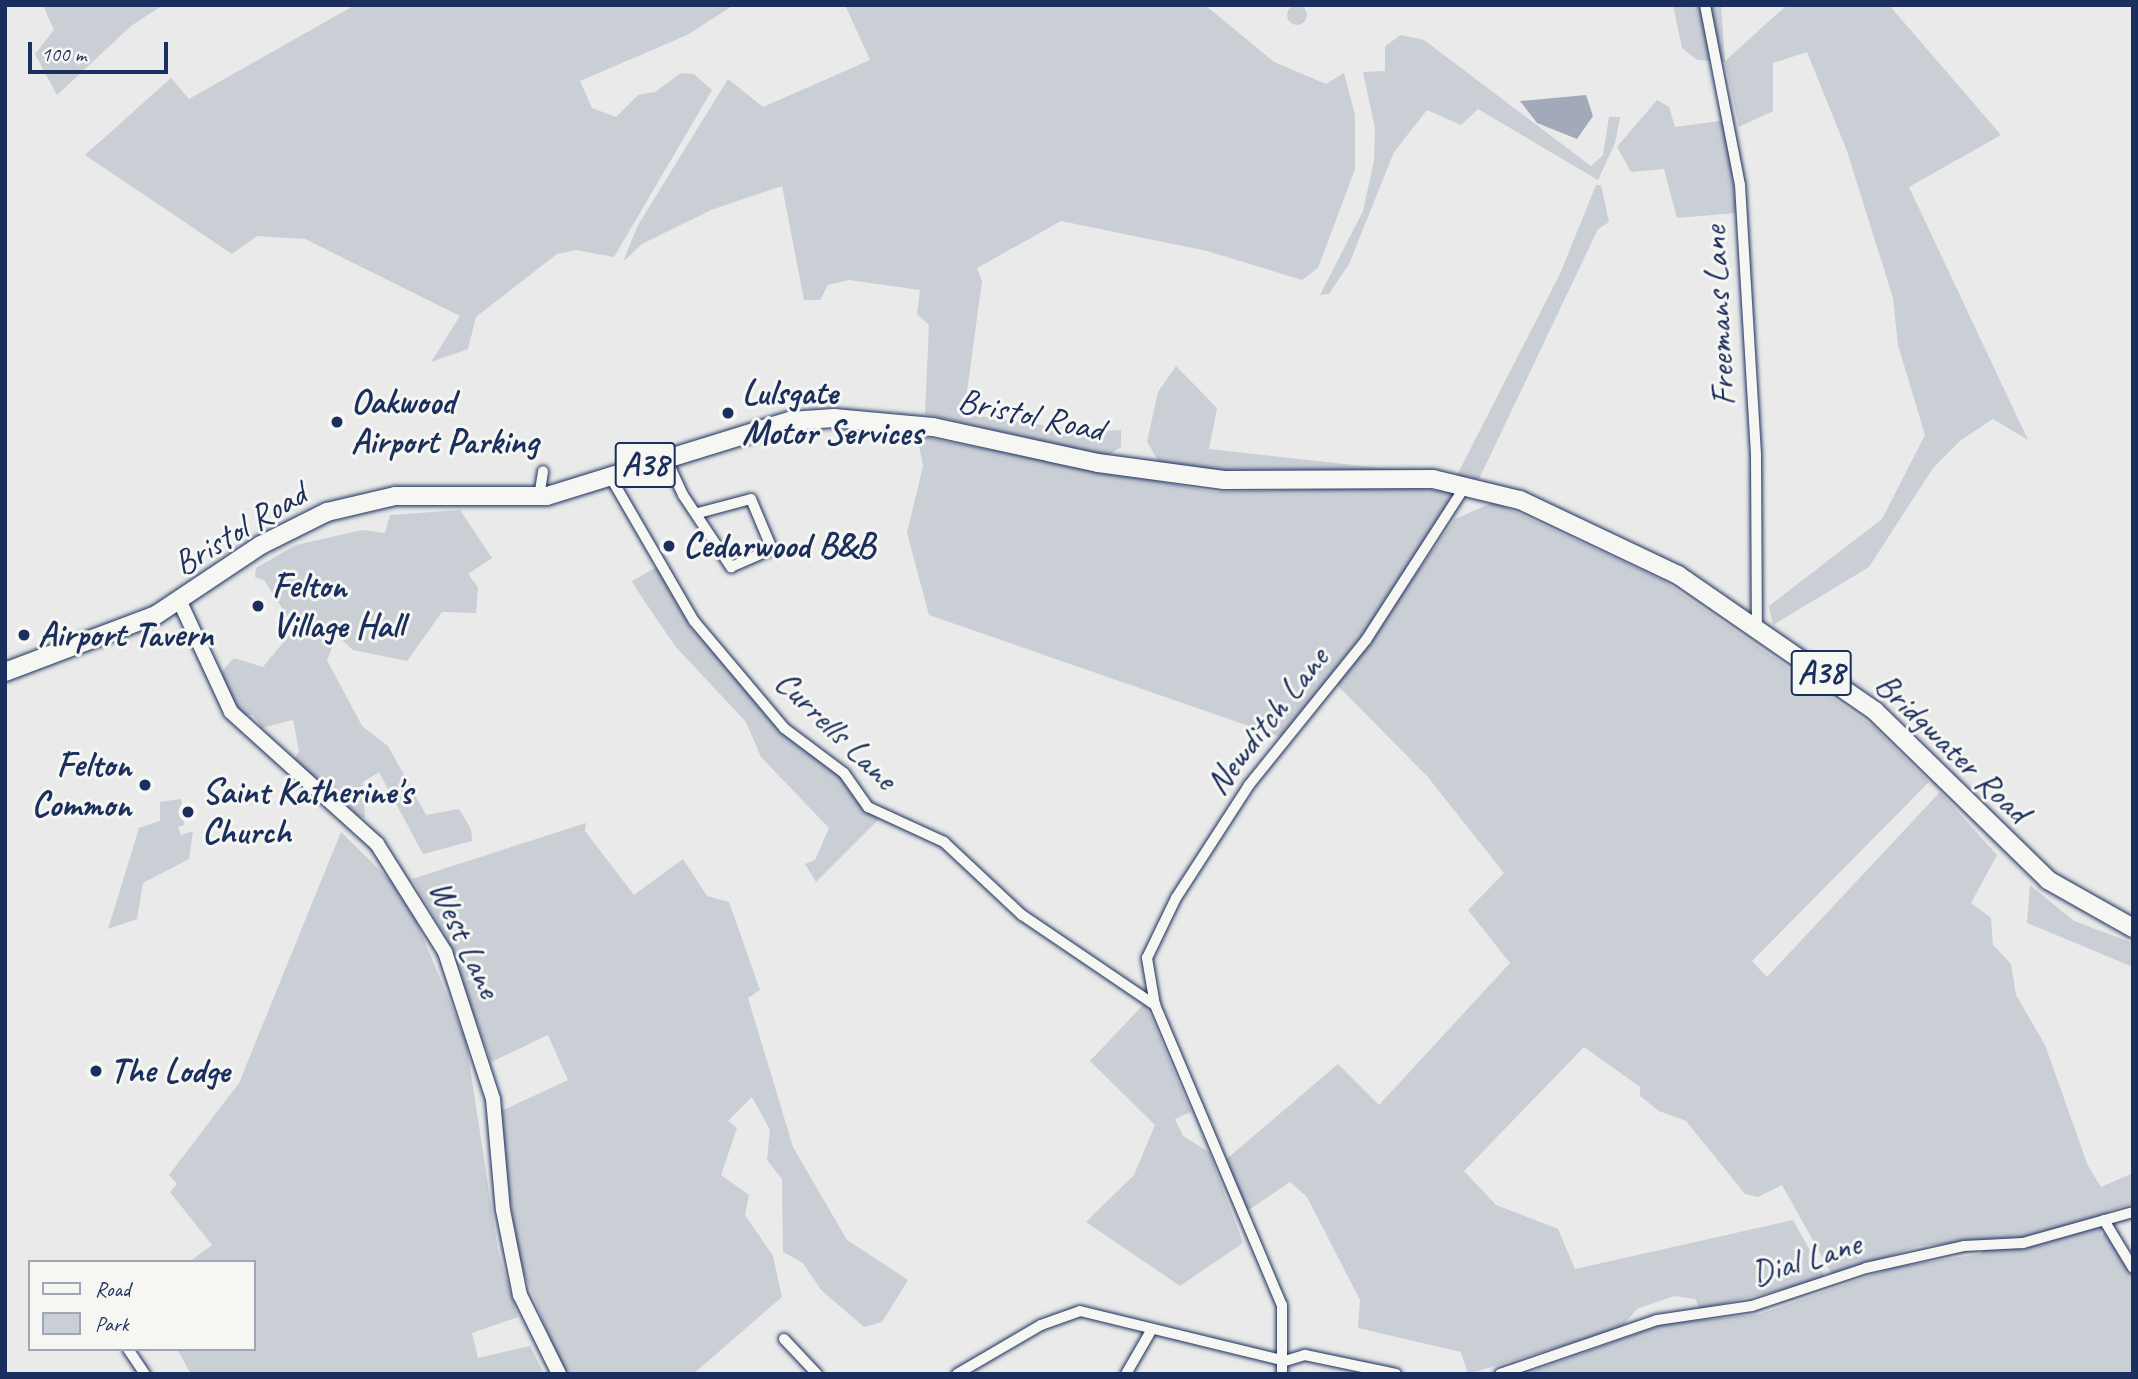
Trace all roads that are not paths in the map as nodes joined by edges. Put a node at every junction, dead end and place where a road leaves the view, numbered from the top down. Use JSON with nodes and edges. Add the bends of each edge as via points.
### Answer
{"nodes":[{"id":1,"x":1705,"y":5,"type":"edge"},
{"id":2,"x":666,"y":457,"type":"junction"},
{"id":3,"x":543,"y":471,"type":"dead end"},
{"id":4,"x":611,"y":478,"type":"junction"},
{"id":5,"x":1466,"y":485,"type":"junction"},
{"id":6,"x":539,"y":497,"type":"junction"},
{"id":7,"x":698,"y":513,"type":"junction"},
{"id":8,"x":180,"y":602,"type":"junction"},
{"id":9,"x":1756,"y":628,"type":"junction"},
{"id":10,"x":5,"y":672,"type":"edge"},
{"id":11,"x":2133,"y":928,"type":"edge"},
{"id":12,"x":1155,"y":1005,"type":"junction"},
{"id":13,"x":2133,"y":1212,"type":"edge"},
{"id":14,"x":2104,"y":1220,"type":"junction"},
{"id":15,"x":2133,"y":1268,"type":"edge"},
{"id":16,"x":1152,"y":1329,"type":"junction"},
{"id":17,"x":784,"y":1339,"type":"dead end"},
{"id":18,"x":129,"y":1351,"type":"edge"},
{"id":19,"x":1285,"y":1361,"type":"junction"},
{"id":20,"x":145,"y":1374,"type":"edge"},
{"id":21,"x":559,"y":1374,"type":"edge"},
{"id":22,"x":817,"y":1374,"type":"edge"},
{"id":23,"x":957,"y":1374,"type":"edge"},
{"id":24,"x":1126,"y":1374,"type":"edge"},
{"id":25,"x":1282,"y":1374,"type":"edge"},
{"id":26,"x":1396,"y":1374,"type":"edge"},
{"id":27,"x":1500,"y":1374,"type":"edge"}],
"edges":[{"from":1,"to":9,"type":"street","name":"Freemans Lane","via":[[1740,185],[1756,454]]},
{"from":2,"to":4,"type":"highway","name":"Bristol Road","number":"A38"},
{"from":2,"to":5,"type":"highway","name":"Bristol Road","number":"A38","via":[[760,426],[834,418],[933,427],[1098,463],[1212,479]]},
{"from":2,"to":7,"type":"street"},
{"from":3,"to":6,"type":"street"},
{"from":4,"to":6,"type":"highway","name":"Bristol Road","number":"A38"},
{"from":4,"to":12,"type":"street","name":"Currells Lane","via":[[694,621],[784,728],[844,773],[868,807],[944,842],[1023,915]]},
{"from":5,"to":9,"type":"highway","name":"Bridgwater Road","number":"A38","via":[[1576,524],[1678,575]]},
{"from":5,"to":12,"type":"street","name":"Newditch Lane","via":[[1366,640],[1249,785],[1176,898],[1147,958]]},
{"from":6,"to":8,"type":"highway","name":"Bristol Road","number":"A38","via":[[362,501],[261,545]]},
{"from":7,"to":7,"type":"street","via":[[731,568],[772,549],[751,499]]},
{"from":8,"to":10,"type":"highway","name":"Bristol Road","number":"A38"},
{"from":8,"to":21,"type":"street","name":"West Lane","via":[[216,690],[244,727],[377,844],[429,921],[486,1068],[520,1295]]},
{"from":9,"to":11,"type":"highway","name":"Bridgwater Road","number":"A38","via":[[1875,711],[2048,880]]},
{"from":12,"to":19,"type":"street","name":"Newditch Lane","via":[[1282,1305]]},
{"from":13,"to":14,"type":"street","name":"Dial Lane"},
{"from":14,"to":15,"type":"street"},
{"from":14,"to":27,"type":"street","name":"Dial Lane","via":[[2023,1243],[1964,1246],[1866,1268],[1752,1306],[1657,1320]]},
{"from":16,"to":19,"type":"street"},
{"from":16,"to":23,"type":"street","via":[[1093,1312],[1066,1313]]},
{"from":16,"to":24,"type":"street"},
{"from":17,"to":22,"type":"street"},
{"from":18,"to":20,"type":"street"},
{"from":19,"to":25,"type":"street","name":"Newditch Lane"},
{"from":19,"to":26,"type":"street","via":[[1305,1354]]}]}
